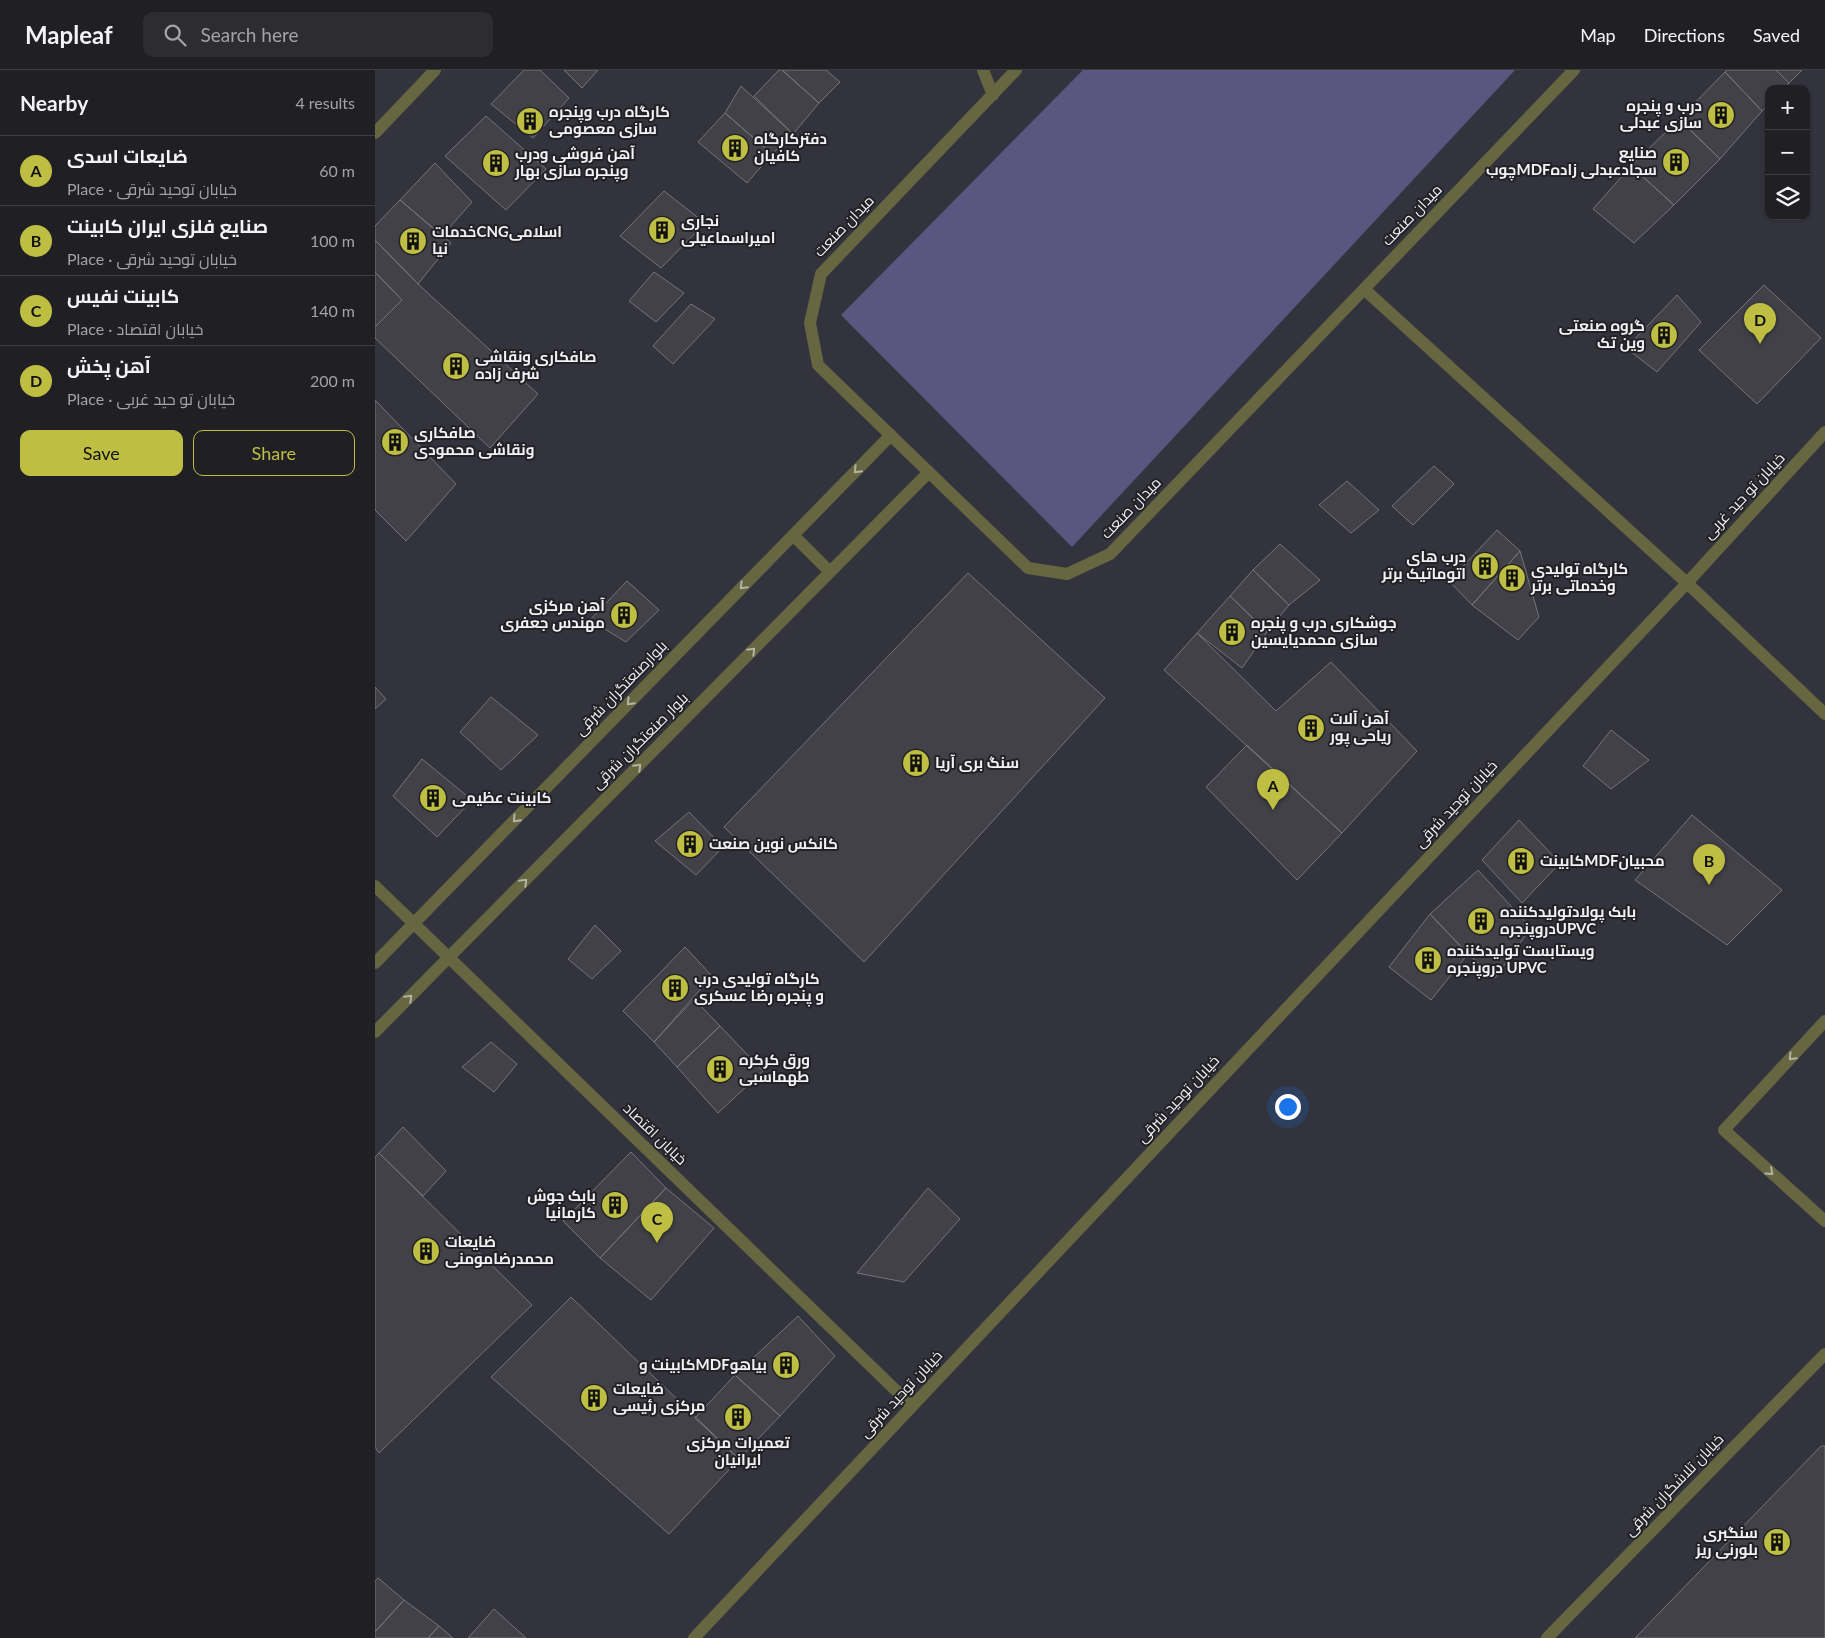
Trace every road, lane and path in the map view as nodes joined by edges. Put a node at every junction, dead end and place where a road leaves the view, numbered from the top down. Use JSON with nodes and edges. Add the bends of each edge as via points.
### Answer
{"nodes":[{"id":1,"x":435,"y":70,"type":"edge"},
{"id":2,"x":983,"y":70,"type":"edge"},
{"id":3,"x":1016,"y":70,"type":"edge"},
{"id":4,"x":1574,"y":70,"type":"edge"},
{"id":5,"x":993,"y":95,"type":"junction"},
{"id":6,"x":375,"y":133,"type":"edge"},
{"id":7,"x":1364,"y":289,"type":"junction"},
{"id":8,"x":1825,"y":432,"type":"edge"},
{"id":9,"x":891,"y":435,"type":"junction"},
{"id":10,"x":929,"y":472,"type":"junction"},
{"id":11,"x":793,"y":535,"type":"junction"},
{"id":12,"x":830,"y":572,"type":"junction"},
{"id":13,"x":1687,"y":583,"type":"junction"},
{"id":14,"x":1825,"y":714,"type":"edge"},
{"id":15,"x":375,"y":886,"type":"edge"},
{"id":16,"x":414,"y":923,"type":"junction"},
{"id":17,"x":449,"y":957,"type":"junction"},
{"id":18,"x":375,"y":963,"type":"edge"},
{"id":19,"x":1825,"y":1021,"type":"edge"},
{"id":20,"x":375,"y":1032,"type":"edge"},
{"id":21,"x":1825,"y":1221,"type":"edge"},
{"id":22,"x":1825,"y":1354,"type":"edge"},
{"id":23,"x":911,"y":1406,"type":"junction"},
{"id":24,"x":694,"y":1638,"type":"edge"},
{"id":25,"x":1547,"y":1638,"type":"edge"}],
"edges":[{"from":1,"to":6,"type":"street"},
{"from":2,"to":5,"type":"street"},
{"from":3,"to":5,"type":"street","name":"میدان صنعت"},
{"from":4,"to":7,"type":"street","name":"میدان صنعت"},
{"from":5,"to":9,"type":"street","name":"میدان صنعت","via":[[821,274],[810,323],[818,365]]},
{"from":7,"to":10,"type":"street","name":"میدان صنعت","via":[[1110,554],[1067,574],[1028,568]]},
{"from":7,"to":13,"type":"street"},
{"from":8,"to":13,"type":"street","name":"خیابان تو حید غربی"},
{"from":9,"to":10,"type":"street","name":"میدان صنعت"},
{"from":9,"to":11,"type":"street","name":"بلوارصنعتگران شرقی","one_way":true},
{"from":10,"to":12,"type":"street","name":"بلوار صنعتگران شرقی"},
{"from":11,"to":12,"type":"street"},
{"from":11,"to":16,"type":"street","name":"بلوارصنعتگران شرقی","one_way":true},
{"from":17,"to":12,"type":"street","name":"بلوار صنعتگران شرقی","one_way":true},
{"from":13,"to":14,"type":"street"},
{"from":13,"to":23,"type":"street","name":"خیابان توحید شرقی"},
{"from":15,"to":16,"type":"street","name":"خیابان اقتصاد"},
{"from":16,"to":17,"type":"street","name":"خیابان اقتصاد"},
{"from":16,"to":18,"type":"street","name":"بلوارصنعتگران شرقی"},
{"from":20,"to":17,"type":"street","name":"بلوار صنعتگران شرقی","one_way":true},
{"from":17,"to":23,"type":"street","name":"خیابان اقتصاد"},
{"from":19,"to":21,"type":"street","one_way":true,"via":[[1723,1130]]},
{"from":22,"to":25,"type":"street","name":"خیابان تلاشگران شرقی"},
{"from":23,"to":24,"type":"street","name":"خیابان توحید شرقی"}]}
